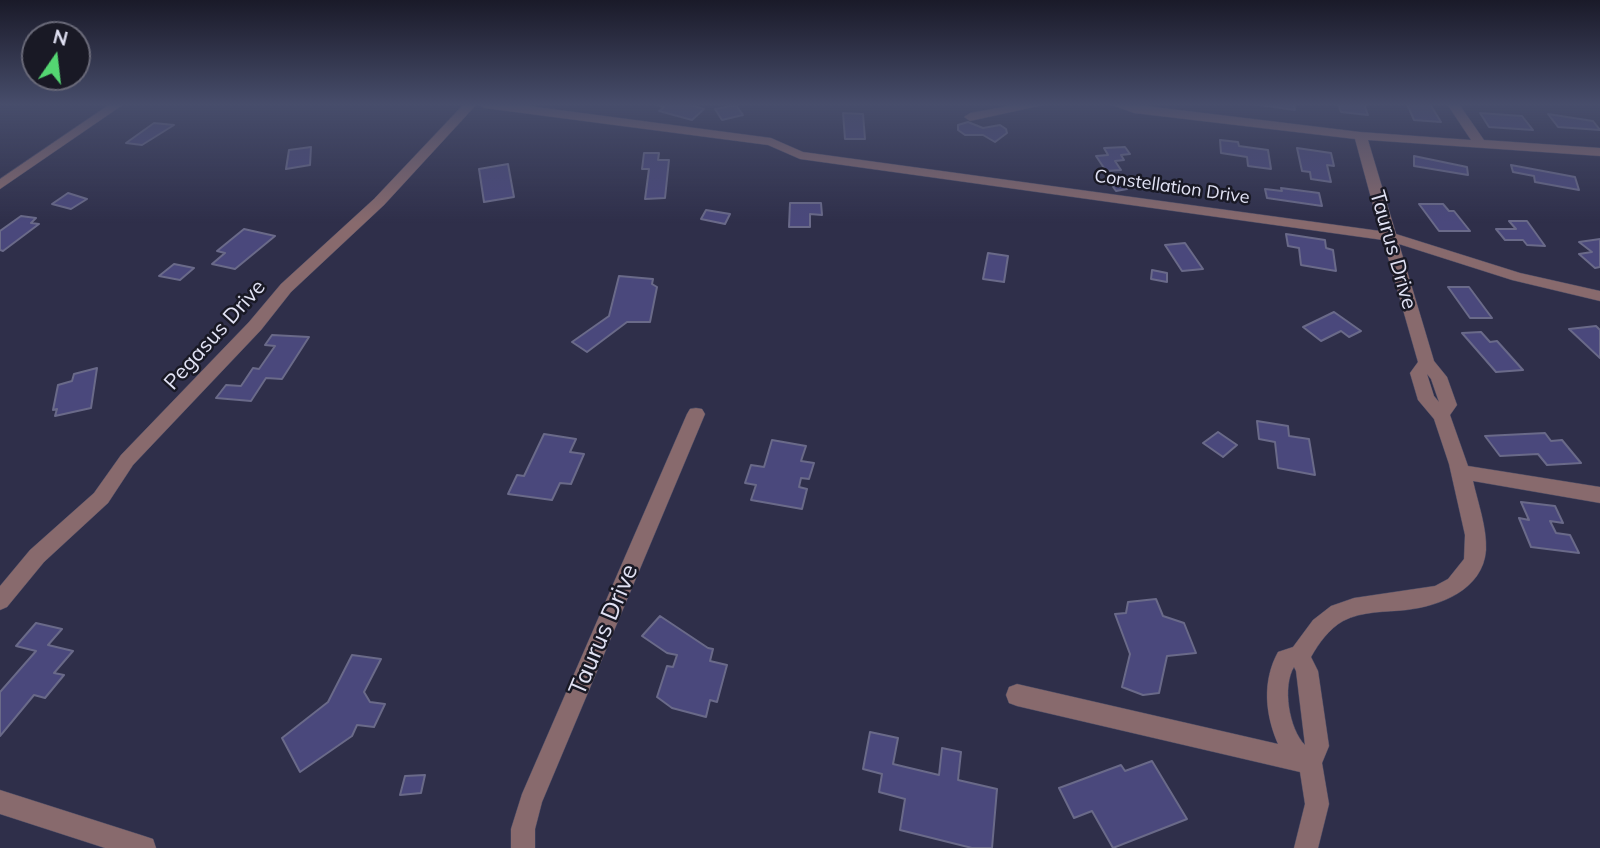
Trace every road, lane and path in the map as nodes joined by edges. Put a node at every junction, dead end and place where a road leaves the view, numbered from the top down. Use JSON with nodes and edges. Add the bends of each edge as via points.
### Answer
{"nodes":[{"id":1,"x":60,"y":144,"type":"edge"},
{"id":2,"x":434,"y":144,"type":"edge"},
{"id":3,"x":775,"y":144,"type":"edge"},
{"id":4,"x":1362,"y":144,"type":"edge"},
{"id":5,"x":1474,"y":144,"type":"edge"},
{"id":6,"x":1480,"y":144,"type":"joint"},
{"id":7,"x":1600,"y":152,"type":"edge"},
{"id":8,"x":0,"y":185,"type":"edge"},
{"id":9,"x":1388,"y":236,"type":"junction"},
{"id":10,"x":1600,"y":296,"type":"edge"},
{"id":11,"x":696,"y":414,"type":"dead end"},
{"id":12,"x":1459,"y":472,"type":"junction"},
{"id":13,"x":1600,"y":495,"type":"edge"},
{"id":14,"x":0,"y":601,"type":"edge"},
{"id":15,"x":1300,"y":656,"type":"junction"},
{"id":16,"x":1278,"y":693,"type":"junction"},
{"id":17,"x":1017,"y":695,"type":"dead end"},
{"id":18,"x":1309,"y":702,"type":"junction"},
{"id":19,"x":1310,"y":763,"type":"junction"},
{"id":20,"x":0,"y":802,"type":"edge"},
{"id":21,"x":144,"y":848,"type":"edge"},
{"id":22,"x":523,"y":848,"type":"edge"},
{"id":23,"x":1306,"y":848,"type":"edge"}],
"edges":[{"from":1,"to":8,"type":"street"},
{"from":2,"to":14,"type":"street","name":"Pegasus Drive","via":[[286,288],[127,460],[100,498],[37,556]]},
{"from":3,"to":9,"type":"street","name":"Constellation Drive","via":[[800,155]]},
{"from":4,"to":9,"type":"street","name":"Taurus Drive"},
{"from":5,"to":6,"type":"street"},
{"from":6,"to":7,"type":"street"},
{"from":9,"to":10,"type":"street","name":"Constellation Drive","via":[[1517,277]]},
{"from":9,"to":12,"type":"street","name":"Taurus Drive","via":[[1426,363],[1418,373],[1427,401],[1441,415]]},
{"from":11,"to":22,"type":"street","name":"Taurus Drive","via":[[530,802]]},
{"from":12,"to":13,"type":"street"},
{"from":12,"to":15,"type":"street","name":"Taurus Drive","via":[[1476,550],[1464,576],[1432,596],[1373,602],[1339,613],[1324,622]]},
{"from":15,"to":16,"type":"street","name":"Taurus Drive","via":[[1286,659],[1280,666]]},
{"from":15,"to":18,"type":"street","via":[[1307,671]]},
{"from":16,"to":18,"type":"street"},
{"from":16,"to":19,"type":"street","name":"Taurus Drive","via":[[1286,738]]},
{"from":17,"to":19,"type":"street"},
{"from":18,"to":19,"type":"street","via":[[1317,746]]},
{"from":19,"to":23,"type":"street","via":[[1317,804]]},
{"from":20,"to":21,"type":"street"}]}
